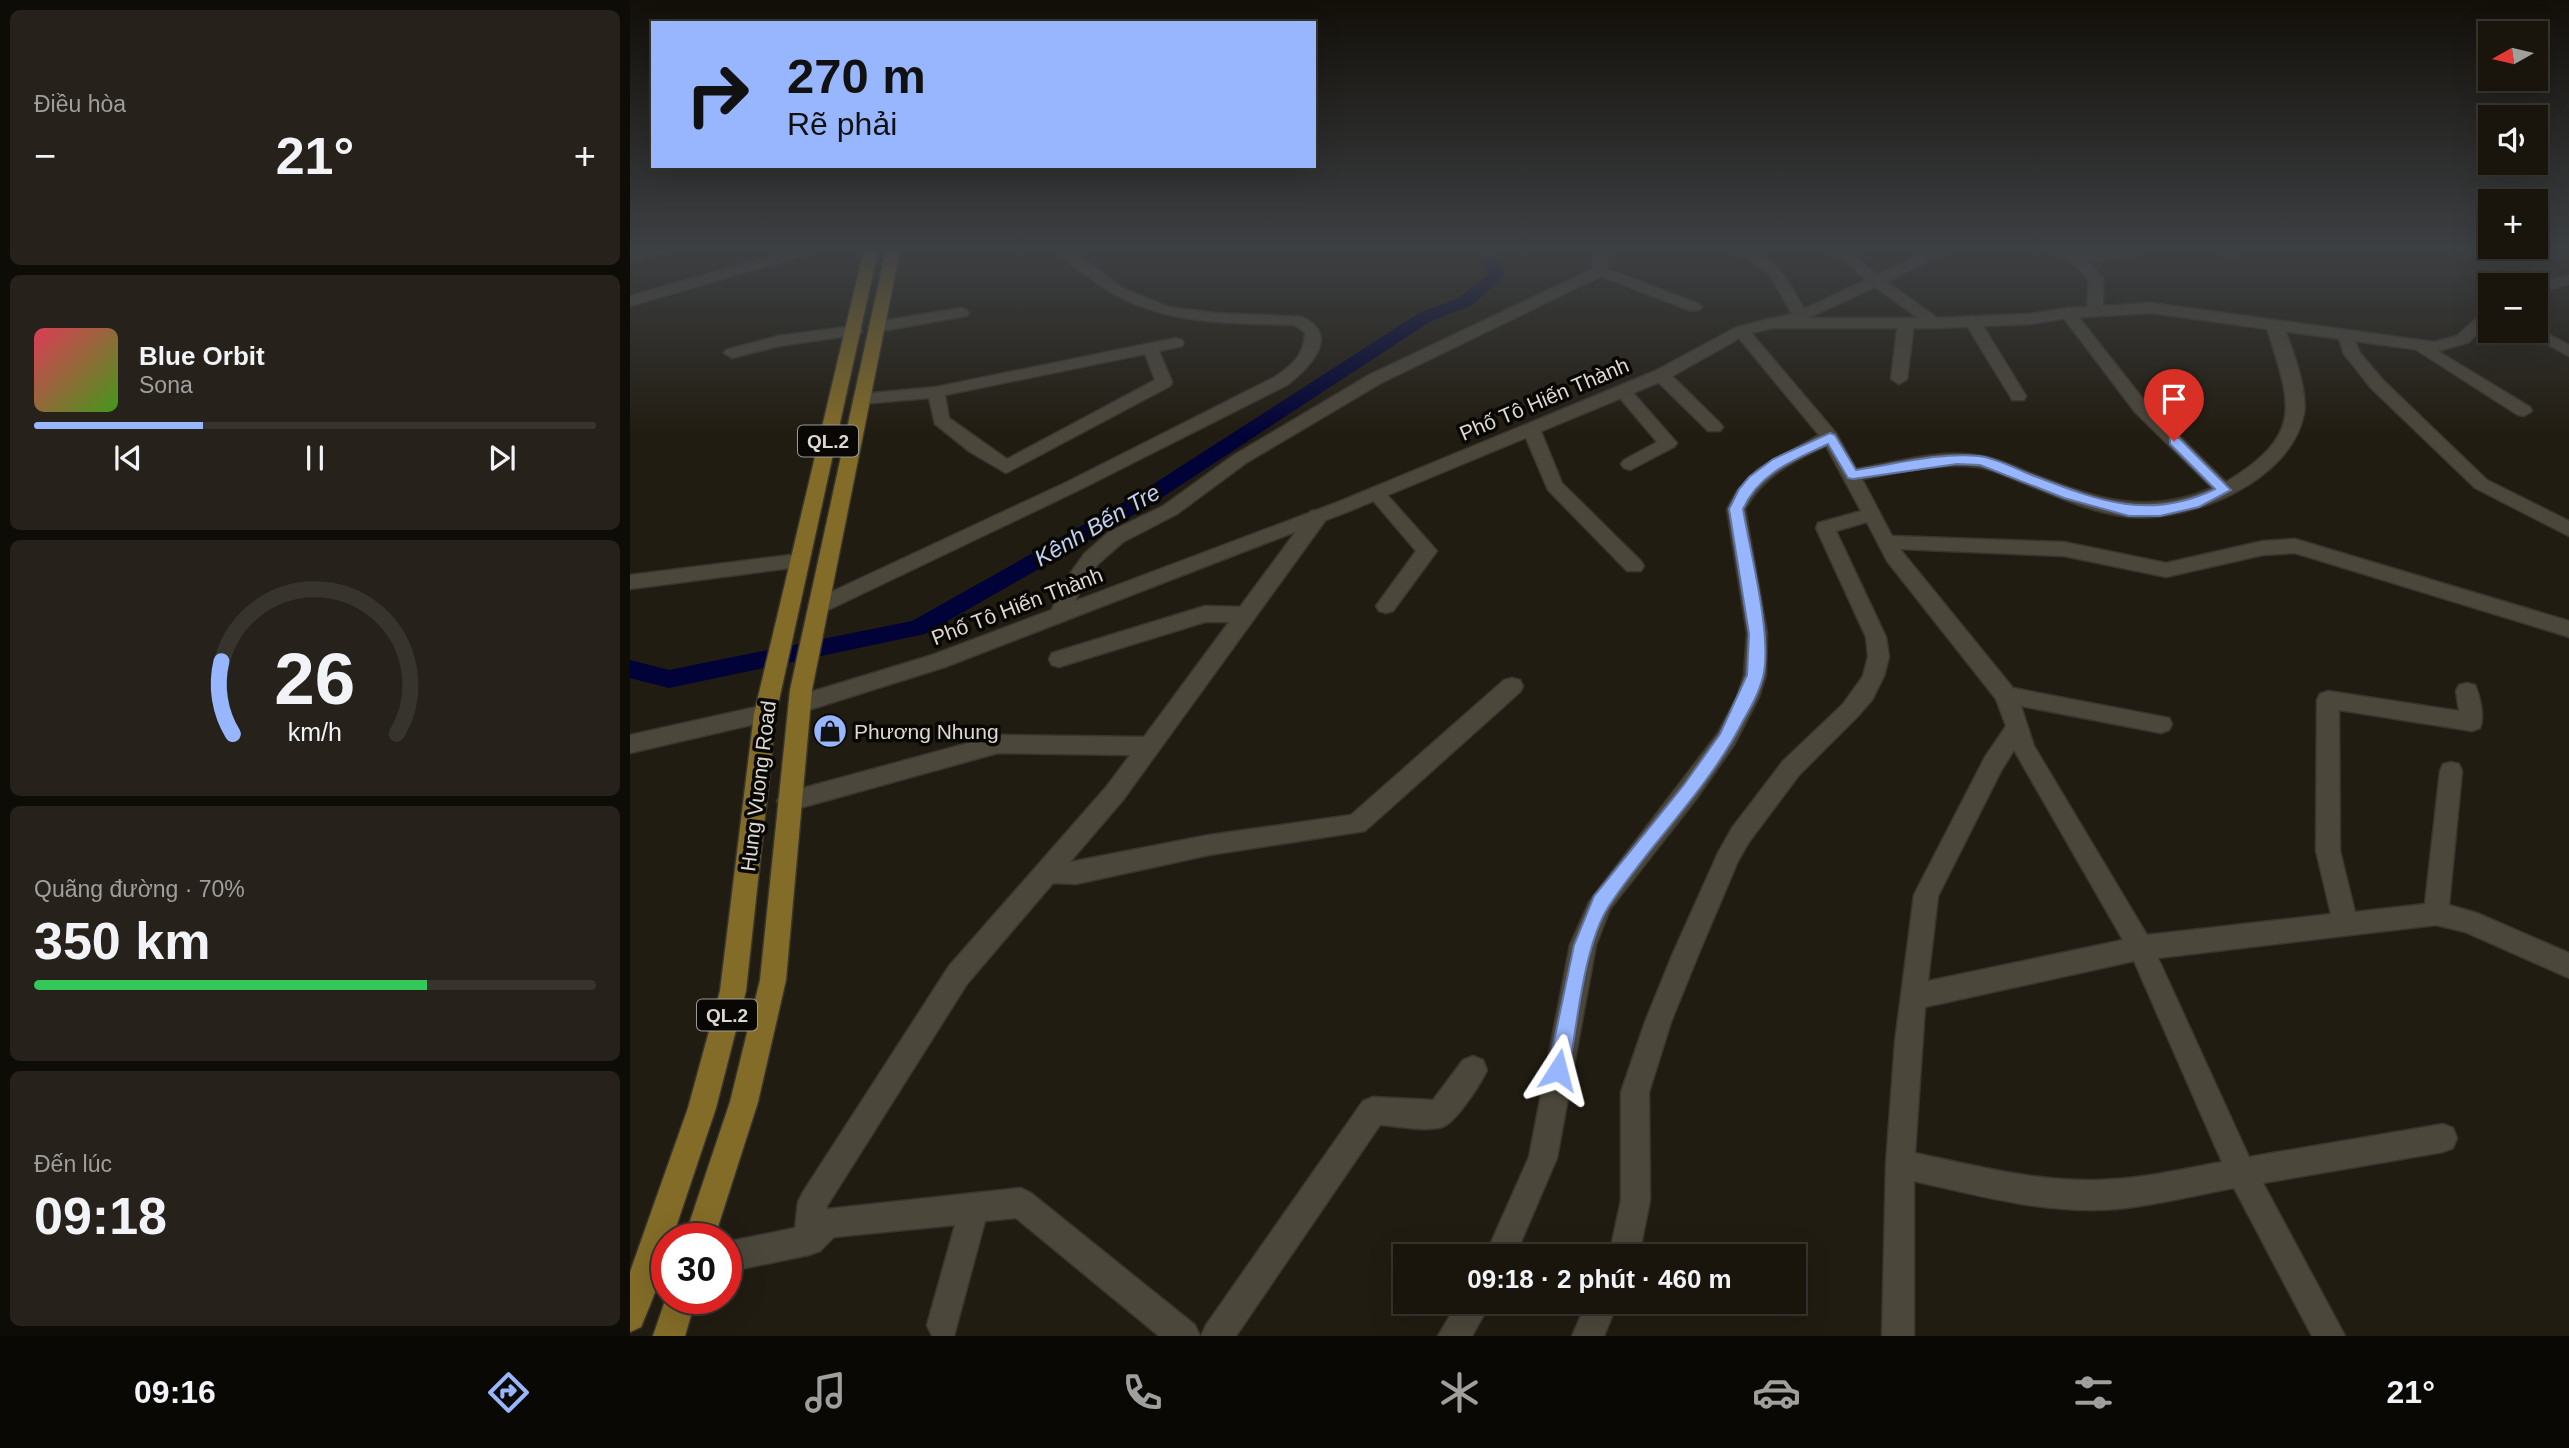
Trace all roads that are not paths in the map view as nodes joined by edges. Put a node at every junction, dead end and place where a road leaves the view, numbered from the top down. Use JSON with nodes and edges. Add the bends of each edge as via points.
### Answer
{"nodes":[{"id":1,"x":858,"y":312,"type":"edge"},
{"id":2,"x":879,"y":312,"type":"edge"},
{"id":3,"x":1172,"y":312,"type":"edge"},
{"id":4,"x":1514,"y":312,"type":"edge"},
{"id":5,"x":1799,"y":312,"type":"edge"},
{"id":6,"x":1809,"y":312,"type":"edge"},
{"id":7,"x":1921,"y":312,"type":"edge"},
{"id":8,"x":2077,"y":312,"type":"edge"},
{"id":9,"x":2182,"y":312,"type":"edge"},
{"id":10,"x":961,"y":313,"type":"dead end"},
{"id":11,"x":2068,"y":313,"type":"junction"},
{"id":12,"x":1801,"y":316,"type":"junction"},
{"id":13,"x":1972,"y":321,"type":"junction"},
{"id":14,"x":1772,"y":323,"type":"junction"},
{"id":15,"x":1906,"y":323,"type":"junction"},
{"id":16,"x":1936,"y":323,"type":"junction"},
{"id":17,"x":2274,"y":325,"type":"junction"},
{"id":18,"x":2478,"y":325,"type":"edge"},
{"id":19,"x":876,"y":327,"type":"junction"},
{"id":20,"x":854,"y":331,"type":"junction"},
{"id":21,"x":1741,"y":331,"type":"junction"},
{"id":22,"x":2346,"y":336,"type":"junction"},
{"id":23,"x":2548,"y":340,"type":"edge"},
{"id":24,"x":1176,"y":343,"type":"dead end"},
{"id":25,"x":2421,"y":346,"type":"junction"},
{"id":26,"x":1150,"y":348,"type":"junction"},
{"id":27,"x":2569,"y":351,"type":"edge"},
{"id":28,"x":732,"y":353,"type":"dead end"},
{"id":29,"x":1661,"y":375,"type":"junction"},
{"id":30,"x":1899,"y":379,"type":"dead end"},
{"id":31,"x":1622,"y":391,"type":"junction"},
{"id":32,"x":936,"y":392,"type":"junction"},
{"id":33,"x":2018,"y":396,"type":"dead end"},
{"id":34,"x":861,"y":399,"type":"junction"},
{"id":35,"x":2524,"y":411,"type":"dead end"},
{"id":36,"x":1714,"y":427,"type":"dead end"},
{"id":37,"x":1531,"y":429,"type":"junction"},
{"id":38,"x":1830,"y":438,"type":"junction"},
{"id":39,"x":1630,"y":464,"type":"dead end"},
{"id":40,"x":1853,"y":475,"type":"junction"},
{"id":41,"x":2224,"y":490,"type":"junction"},
{"id":42,"x":1376,"y":493,"type":"junction"},
{"id":43,"x":1872,"y":514,"type":"junction"},
{"id":44,"x":1318,"y":516,"type":"junction"},
{"id":45,"x":2569,"y":529,"type":"edge"},
{"id":46,"x":1887,"y":542,"type":"junction"},
{"id":47,"x":799,"y":561,"type":"junction"},
{"id":48,"x":1634,"y":566,"type":"dead end"},
{"id":49,"x":630,"y":582,"type":"edge"},
{"id":50,"x":1386,"y":606,"type":"dead end"},
{"id":51,"x":1059,"y":615,"type":"junction"},
{"id":52,"x":1244,"y":615,"type":"junction"},
{"id":53,"x":817,"y":616,"type":"junction"},
{"id":54,"x":2569,"y":629,"type":"edge"},
{"id":55,"x":1059,"y":659,"type":"dead end"},
{"id":56,"x":1512,"y":686,"type":"dead end"},
{"id":57,"x":2467,"y":691,"type":"dead end"},
{"id":58,"x":2006,"y":695,"type":"junction"},
{"id":59,"x":800,"y":697,"type":"junction"},
{"id":60,"x":767,"y":707,"type":"junction"},
{"id":61,"x":2161,"y":724,"type":"dead end"},
{"id":62,"x":2017,"y":727,"type":"junction"},
{"id":63,"x":630,"y":744,"type":"edge"},
{"id":64,"x":1149,"y":746,"type":"junction"},
{"id":65,"x":2451,"y":771,"type":"dead end"},
{"id":66,"x":789,"y":801,"type":"junction"},
{"id":67,"x":1045,"y":872,"type":"junction"},
{"id":68,"x":2436,"y":914,"type":"junction"},
{"id":69,"x":2346,"y":924,"type":"junction"},
{"id":70,"x":2141,"y":948,"type":"junction"},
{"id":71,"x":2569,"y":966,"type":"edge"},
{"id":72,"x":1913,"y":997,"type":"junction"},
{"id":73,"x":1473,"y":1070,"type":"dead end"},
{"id":74,"x":2442,"y":1138,"type":"dead end"},
{"id":75,"x":1900,"y":1164,"type":"junction"},
{"id":76,"x":2241,"y":1172,"type":"junction"},
{"id":77,"x":974,"y":1208,"type":"junction"},
{"id":78,"x":704,"y":1223,"type":"edge"},
{"id":79,"x":809,"y":1240,"type":"junction"},
{"id":80,"x":1505,"y":1244,"type":"edge"},
{"id":81,"x":1627,"y":1244,"type":"edge"},
{"id":82,"x":742,"y":1254,"type":"edge"},
{"id":83,"x":676,"y":1314,"type":"edge"},
{"id":84,"x":1468,"y":1314,"type":"edge"},
{"id":85,"x":1598,"y":1314,"type":"edge"},
{"id":86,"x":630,"y":1316,"type":"edge"},
{"id":87,"x":943,"y":1325,"type":"dead end"},
{"id":88,"x":669,"y":1336,"type":"edge"},
{"id":89,"x":1184,"y":1336,"type":"edge"},
{"id":90,"x":1217,"y":1336,"type":"edge"},
{"id":91,"x":1454,"y":1336,"type":"edge"},
{"id":92,"x":1588,"y":1336,"type":"edge"},
{"id":93,"x":1898,"y":1336,"type":"edge"},
{"id":94,"x":2329,"y":1336,"type":"edge"}],
"edges":[{"from":1,"to":20,"type":"main road","name":"Hung Vuong Road","number":"QL.2"},
{"from":2,"to":19,"type":"main road","name":"Hung Vuong Road","number":"QL.2"},
{"from":3,"to":53,"type":"street","via":[[1199,318],[1297,320],[1312,332],[1311,352],[1302,366],[1281,381]]},
{"from":4,"to":51,"type":"street","via":[[1375,379],[1240,459],[1170,510],[1116,537],[1091,559]]},
{"from":5,"to":12,"type":"street"},
{"from":6,"to":12,"type":"street"},
{"from":7,"to":16,"type":"street"},
{"from":8,"to":11,"type":"street","name":"Phố Tô Hiến Thành"},
{"from":9,"to":17,"type":"street","name":"Phố Tô Hiến Thành"},
{"from":10,"to":19,"type":"street"},
{"from":11,"to":13,"type":"street","name":"Phố Tô Hiến Thành"},
{"from":11,"to":41,"type":"street","via":[[2141,408]]},
{"from":12,"to":14,"type":"street"},
{"from":13,"to":16,"type":"street","name":"Phố Tô Hiến Thành"},
{"from":13,"to":33,"type":"street"},
{"from":14,"to":15,"type":"street","name":"Phố Tô Hiến Thành"},
{"from":14,"to":21,"type":"street","name":"Phố Tô Hiến Thành"},
{"from":15,"to":16,"type":"street","name":"Phố Tô Hiến Thành"},
{"from":15,"to":30,"type":"street"},
{"from":17,"to":22,"type":"street","name":"Phố Tô Hiến Thành"},
{"from":17,"to":41,"type":"street","via":[[2296,412],[2288,437],[2256,474]]},
{"from":18,"to":25,"type":"street","name":"Phố Tô Hiến Thành","via":[[2463,339]]},
{"from":19,"to":34,"type":"main road","name":"Hung Vuong Road","number":"QL.2"},
{"from":20,"to":28,"type":"street","via":[[778,341]]},
{"from":20,"to":47,"type":"main road","name":"Hung Vuong Road","number":"QL.2"},
{"from":21,"to":29,"type":"street","name":"Phố Tô Hiến Thành"},
{"from":21,"to":38,"type":"street"},
{"from":22,"to":25,"type":"street","name":"Phố Tô Hiến Thành"},
{"from":22,"to":45,"type":"street","via":[[2352,354],[2377,384],[2482,484]]},
{"from":23,"to":27,"type":"street"},
{"from":24,"to":26,"type":"street"},
{"from":25,"to":35,"type":"street"},
{"from":26,"to":32,"type":"street"},
{"from":26,"to":32,"type":"street","via":[[1164,382],[1006,467],[941,420]]},
{"from":29,"to":31,"type":"street","name":"Phố Tô Hiến Thành"},
{"from":29,"to":36,"type":"street"},
{"from":31,"to":37,"type":"street","name":"Phố Tô Hiến Thành"},
{"from":31,"to":39,"type":"street","via":[[1668,443]]},
{"from":32,"to":34,"type":"street"},
{"from":34,"to":53,"type":"main road","name":"Hung Vuong Road","number":"QL.2"},
{"from":37,"to":42,"type":"street","name":"Phố Tô Hiến Thành"},
{"from":37,"to":48,"type":"street","via":[[1553,486]]},
{"from":38,"to":40,"type":"street"},
{"from":38,"to":80,"type":"street","via":[[1754,480],[1736,509],[1756,634],[1755,675],[1726,739],[1601,902],[1583,945],[1543,1158]]},
{"from":40,"to":41,"type":"street","via":[[1957,460],[1981,461],[2129,511],[2160,511],[2199,502]]},
{"from":40,"to":43,"type":"street"},
{"from":42,"to":44,"type":"street","name":"Phố Tô Hiến Thành"},
{"from":42,"to":50,"type":"street","via":[[1427,551]]},
{"from":43,"to":46,"type":"street"},
{"from":43,"to":81,"type":"street","via":[[1825,528],[1876,637],[1880,649],[1877,668],[1866,693],[1800,757],[1763,802],[1734,847],[1686,953],[1635,1092],[1636,1203]]},
{"from":44,"to":51,"type":"street","name":"Phố Tô Hiến Thành"},
{"from":44,"to":52,"type":"street"},
{"from":46,"to":54,"type":"street","via":[[2064,549],[2166,570],[2263,548],[2295,547]]},
{"from":46,"to":58,"type":"street"},
{"from":47,"to":49,"type":"street"},
{"from":47,"to":60,"type":"main road","name":"Hung Vuong Road","number":"QL.2"},
{"from":51,"to":59,"type":"street","name":"Phố Tô Hiến Thành","via":[[938,661]]},
{"from":52,"to":55,"type":"street","via":[[1205,614]]},
{"from":52,"to":64,"type":"street"},
{"from":53,"to":59,"type":"main road","name":"Hung Vuong Road","number":"QL.2"},
{"from":56,"to":67,"type":"street","via":[[1357,824],[1209,845],[1076,873]]},
{"from":57,"to":69,"type":"street","via":[[2472,723],[2328,700],[2328,850]]},
{"from":58,"to":61,"type":"street"},
{"from":58,"to":62,"type":"street"},
{"from":59,"to":60,"type":"main road"},
{"from":59,"to":66,"type":"main road","name":"Hung Vuong Road","number":"QL.2"},
{"from":60,"to":63,"type":"street"},
{"from":60,"to":86,"type":"main road","name":"Hung Vuong Road","number":"QL.2","via":[[733,991],[702,1108]]},
{"from":62,"to":70,"type":"street","via":[[2024,748]]},
{"from":62,"to":72,"type":"street","via":[[1926,895]]},
{"from":64,"to":66,"type":"street","via":[[998,744]]},
{"from":64,"to":67,"type":"street","via":[[1115,793]]},
{"from":65,"to":68,"type":"street"},
{"from":66,"to":78,"type":"main road","name":"Hung Vuong Road","number":"QL.2","via":[[773,980],[744,1102]]},
{"from":67,"to":79,"type":"street","via":[[950,986],[813,1202]]},
{"from":68,"to":69,"type":"street"},
{"from":68,"to":71,"type":"street","via":[[2468,921]]},
{"from":69,"to":70,"type":"street"},
{"from":70,"to":72,"type":"street"},
{"from":70,"to":76,"type":"street"},
{"from":72,"to":75,"type":"street"},
{"from":73,"to":90,"type":"street","via":[[1440,1114],[1373,1111]]},
{"from":74,"to":76,"type":"street"},
{"from":75,"to":76,"type":"street","via":[[2037,1193],[2084,1196]]},
{"from":75,"to":93,"type":"street"},
{"from":76,"to":94,"type":"street"},
{"from":77,"to":79,"type":"street","via":[[828,1223]]},
{"from":77,"to":87,"type":"street"},
{"from":77,"to":89,"type":"street","via":[[1021,1203]]},
{"from":79,"to":82,"type":"street"},
{"from":83,"to":88,"type":"main road"},
{"from":84,"to":91,"type":"street"},
{"from":85,"to":92,"type":"street"}]}
